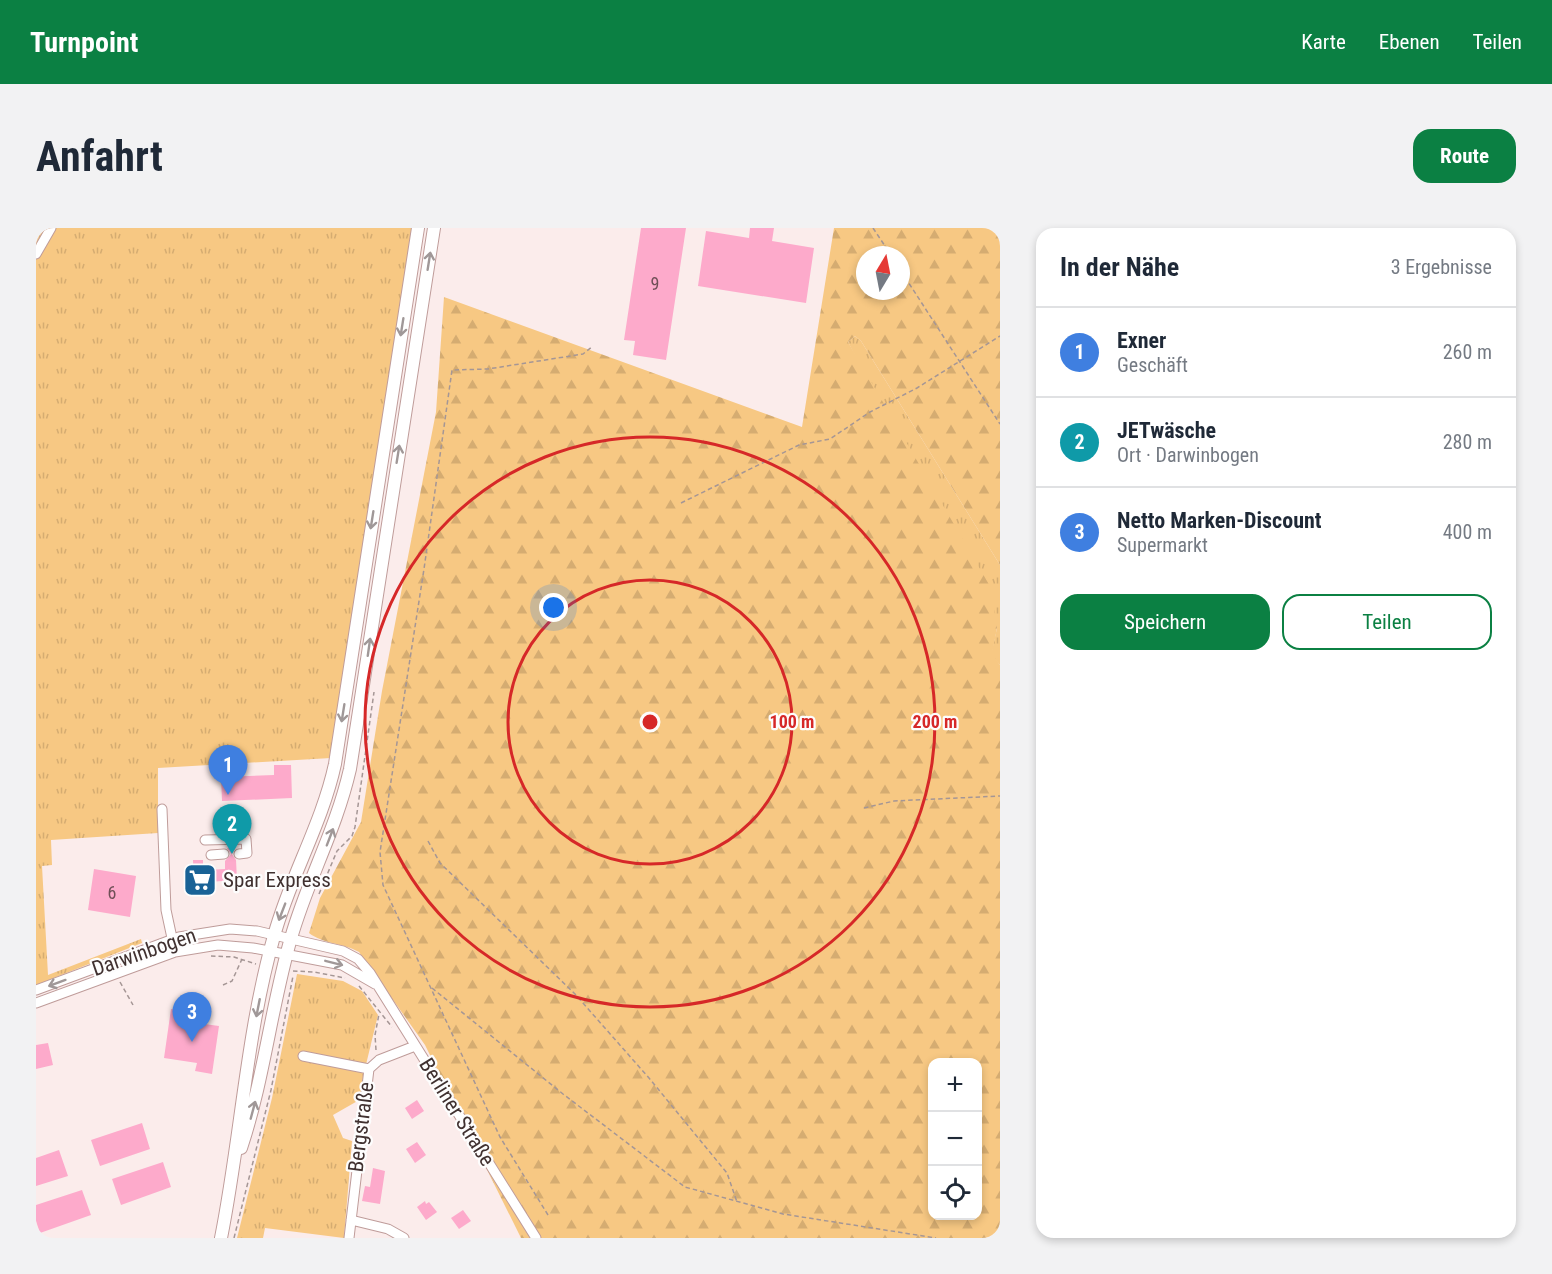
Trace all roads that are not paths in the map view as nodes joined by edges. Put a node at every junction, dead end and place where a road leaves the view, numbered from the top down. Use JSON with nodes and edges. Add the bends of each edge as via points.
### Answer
{"nodes":[{"id":1,"x":51,"y":228,"type":"edge"},
{"id":2,"x":418,"y":228,"type":"edge"},
{"id":3,"x":434,"y":228,"type":"edge"},
{"id":4,"x":36,"y":254,"type":"edge"},
{"id":5,"x":162,"y":809,"type":"dead end"},
{"id":6,"x":205,"y":840,"type":"dead end"},
{"id":7,"x":224,"y":854,"type":"dead end"},
{"id":8,"x":239,"y":854,"type":"dead end"},
{"id":9,"x":211,"y":855,"type":"dead end"},
{"id":10,"x":274,"y":935,"type":"junction"},
{"id":11,"x":291,"y":938,"type":"junction"},
{"id":12,"x":171,"y":940,"type":"junction"},
{"id":13,"x":270,"y":951,"type":"junction"},
{"id":14,"x":175,"y":952,"type":"junction"},
{"id":15,"x":286,"y":954,"type":"junction"},
{"id":16,"x":377,"y":986,"type":"junction"},
{"id":17,"x":36,"y":990,"type":"edge"},
{"id":18,"x":36,"y":1003,"type":"edge"},
{"id":19,"x":415,"y":1046,"type":"junction"},
{"id":20,"x":303,"y":1056,"type":"dead end"},
{"id":21,"x":369,"y":1068,"type":"junction"},
{"id":22,"x":235,"y":1166,"type":"junction"},
{"id":23,"x":351,"y":1220,"type":"junction"},
{"id":24,"x":221,"y":1238,"type":"edge"},
{"id":25,"x":349,"y":1238,"type":"edge"},
{"id":26,"x":404,"y":1238,"type":"edge"},
{"id":27,"x":536,"y":1238,"type":"edge"}],
"edges":[{"from":1,"to":4,"type":"street"},
{"from":2,"to":10,"type":"main road","one_way":true,"via":[[335,764],[323,809]]},
{"from":11,"to":3,"type":"main road","one_way":true,"via":[[330,839],[350,769]]},
{"from":5,"to":12,"type":"street"},
{"from":6,"to":8,"type":"street","via":[[246,839],[247,853]]},
{"from":7,"to":9,"type":"street"},
{"from":10,"to":11,"type":"street","name":"Darwinbogen"},
{"from":10,"to":12,"type":"street","name":"Darwinbogen","via":[[230,929]]},
{"from":10,"to":13,"type":"main road"},
{"from":11,"to":15,"type":"main road"},
{"from":11,"to":16,"type":"street","name":"Berliner Straße","via":[[351,954]]},
{"from":12,"to":14,"type":"street"},
{"from":12,"to":17,"type":"street","name":"Darwinbogen","one_way":true},
{"from":13,"to":14,"type":"street","name":"Darwinbogen","via":[[218,945]]},
{"from":13,"to":15,"type":"street","name":"Berliner Straße"},
{"from":13,"to":22,"type":"main road","one_way":true,"via":[[241,1100]]},
{"from":14,"to":18,"type":"street","name":"Darwinbogen"},
{"from":15,"to":16,"type":"street","name":"Berliner Straße","one_way":true,"via":[[342,965]]},
{"from":22,"to":15,"type":"main road","one_way":true,"via":[[255,1102]]},
{"from":16,"to":19,"type":"street","name":"Berliner Straße"},
{"from":19,"to":21,"type":"street","name":"Bergstraße"},
{"from":19,"to":27,"type":"street","name":"Berliner Straße"},
{"from":20,"to":21,"type":"street"},
{"from":21,"to":23,"type":"street","name":"Bergstraße"},
{"from":22,"to":24,"type":"main road"},
{"from":23,"to":25,"type":"street","name":"Bergstraße"},
{"from":23,"to":26,"type":"street","via":[[388,1229]]}]}
